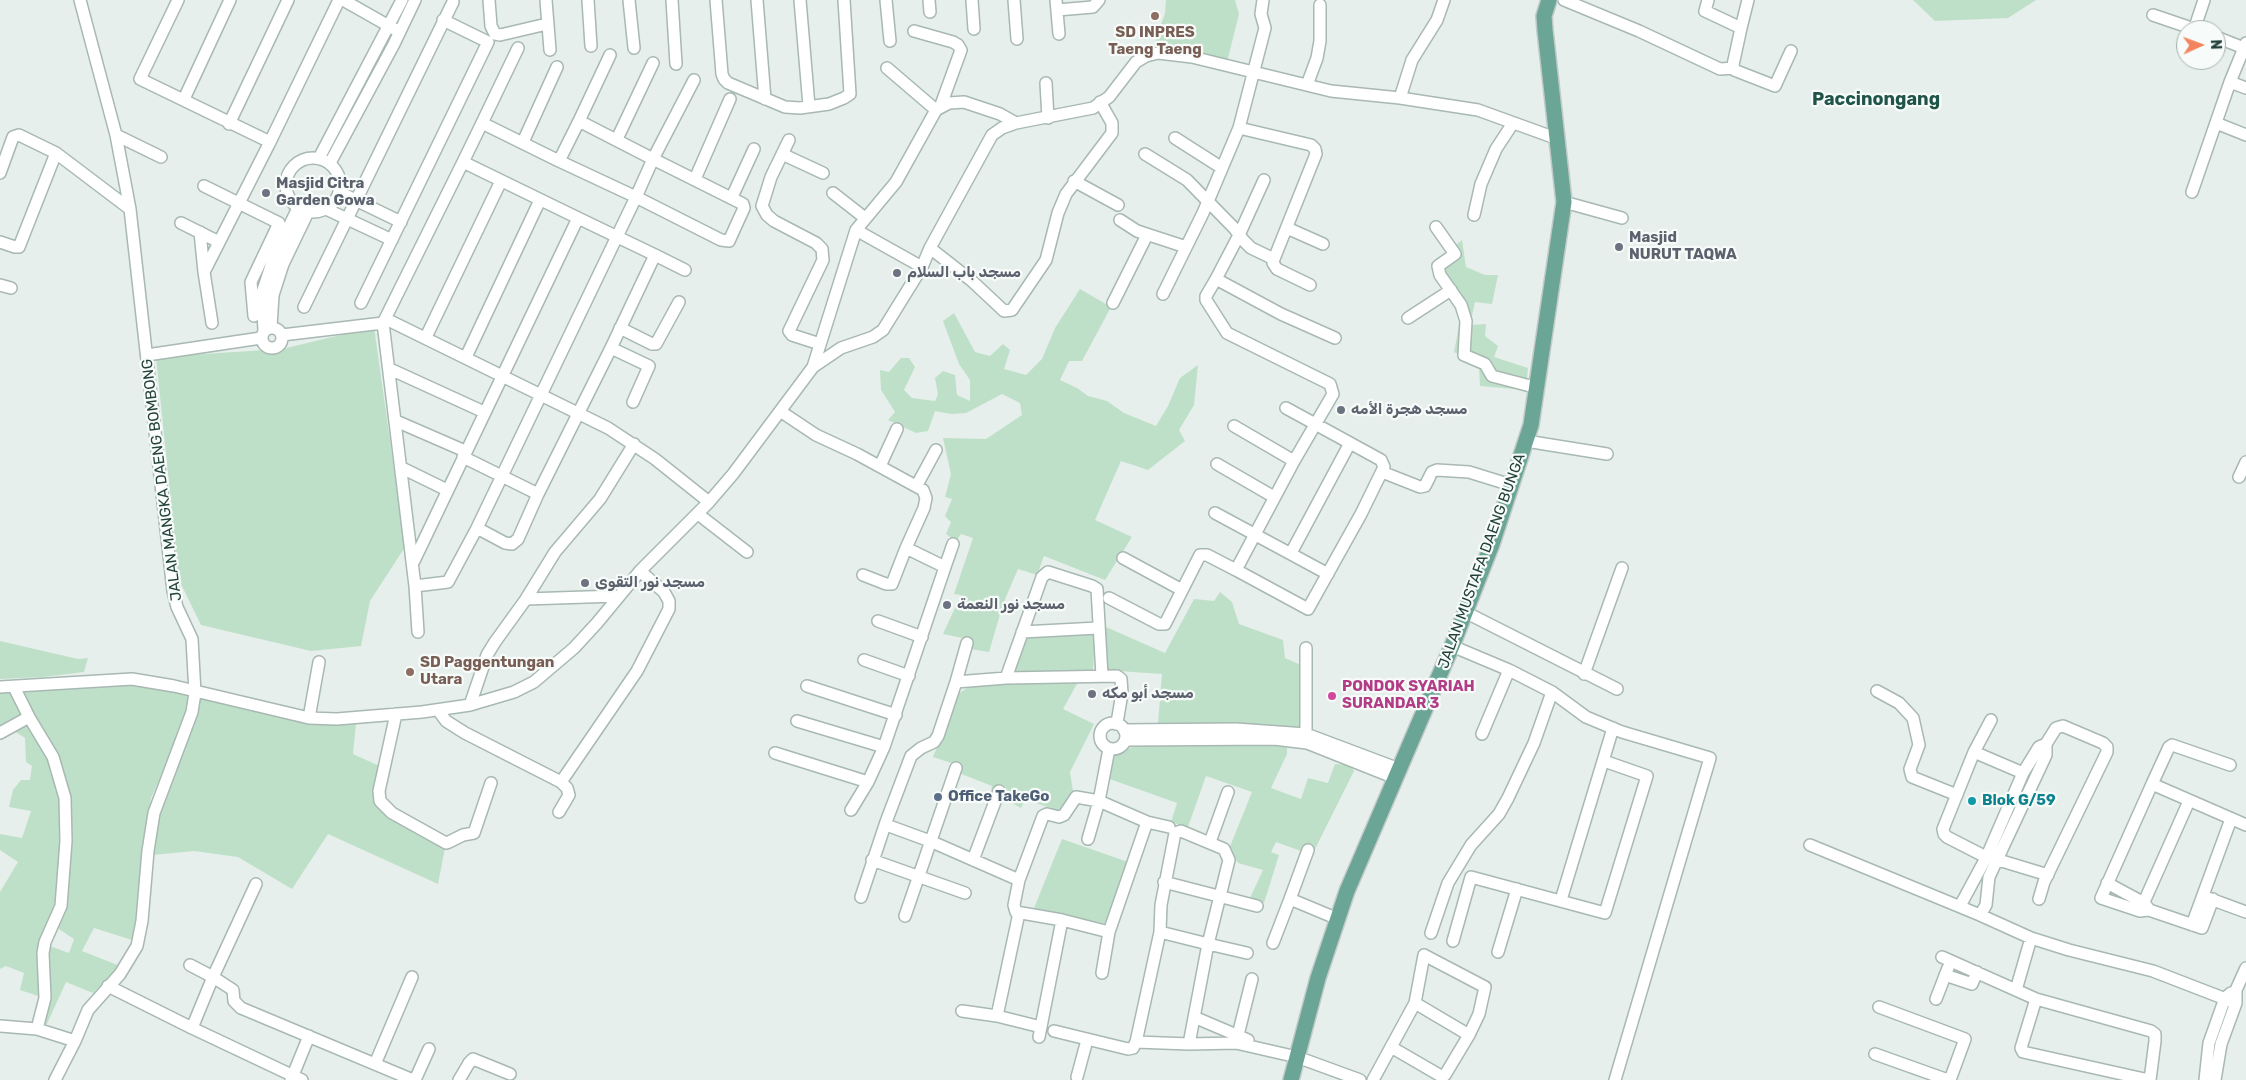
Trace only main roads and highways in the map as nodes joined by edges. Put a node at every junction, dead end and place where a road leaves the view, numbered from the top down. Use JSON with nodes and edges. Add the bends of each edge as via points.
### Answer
{"nodes":[{"id":1,"x":1548,"y":0,"type":"edge"},
{"id":2,"x":1291,"y":1080,"type":"edge"}],
"edges":[{"from":1,"to":2,"type":"main road","name":"JALAN MUSTAFA DAENG BUNGA","via":[[1545,30],[1564,202],[1538,388],[1526,441],[1492,544],[1452,646],[1347,891],[1318,978]]}]}
